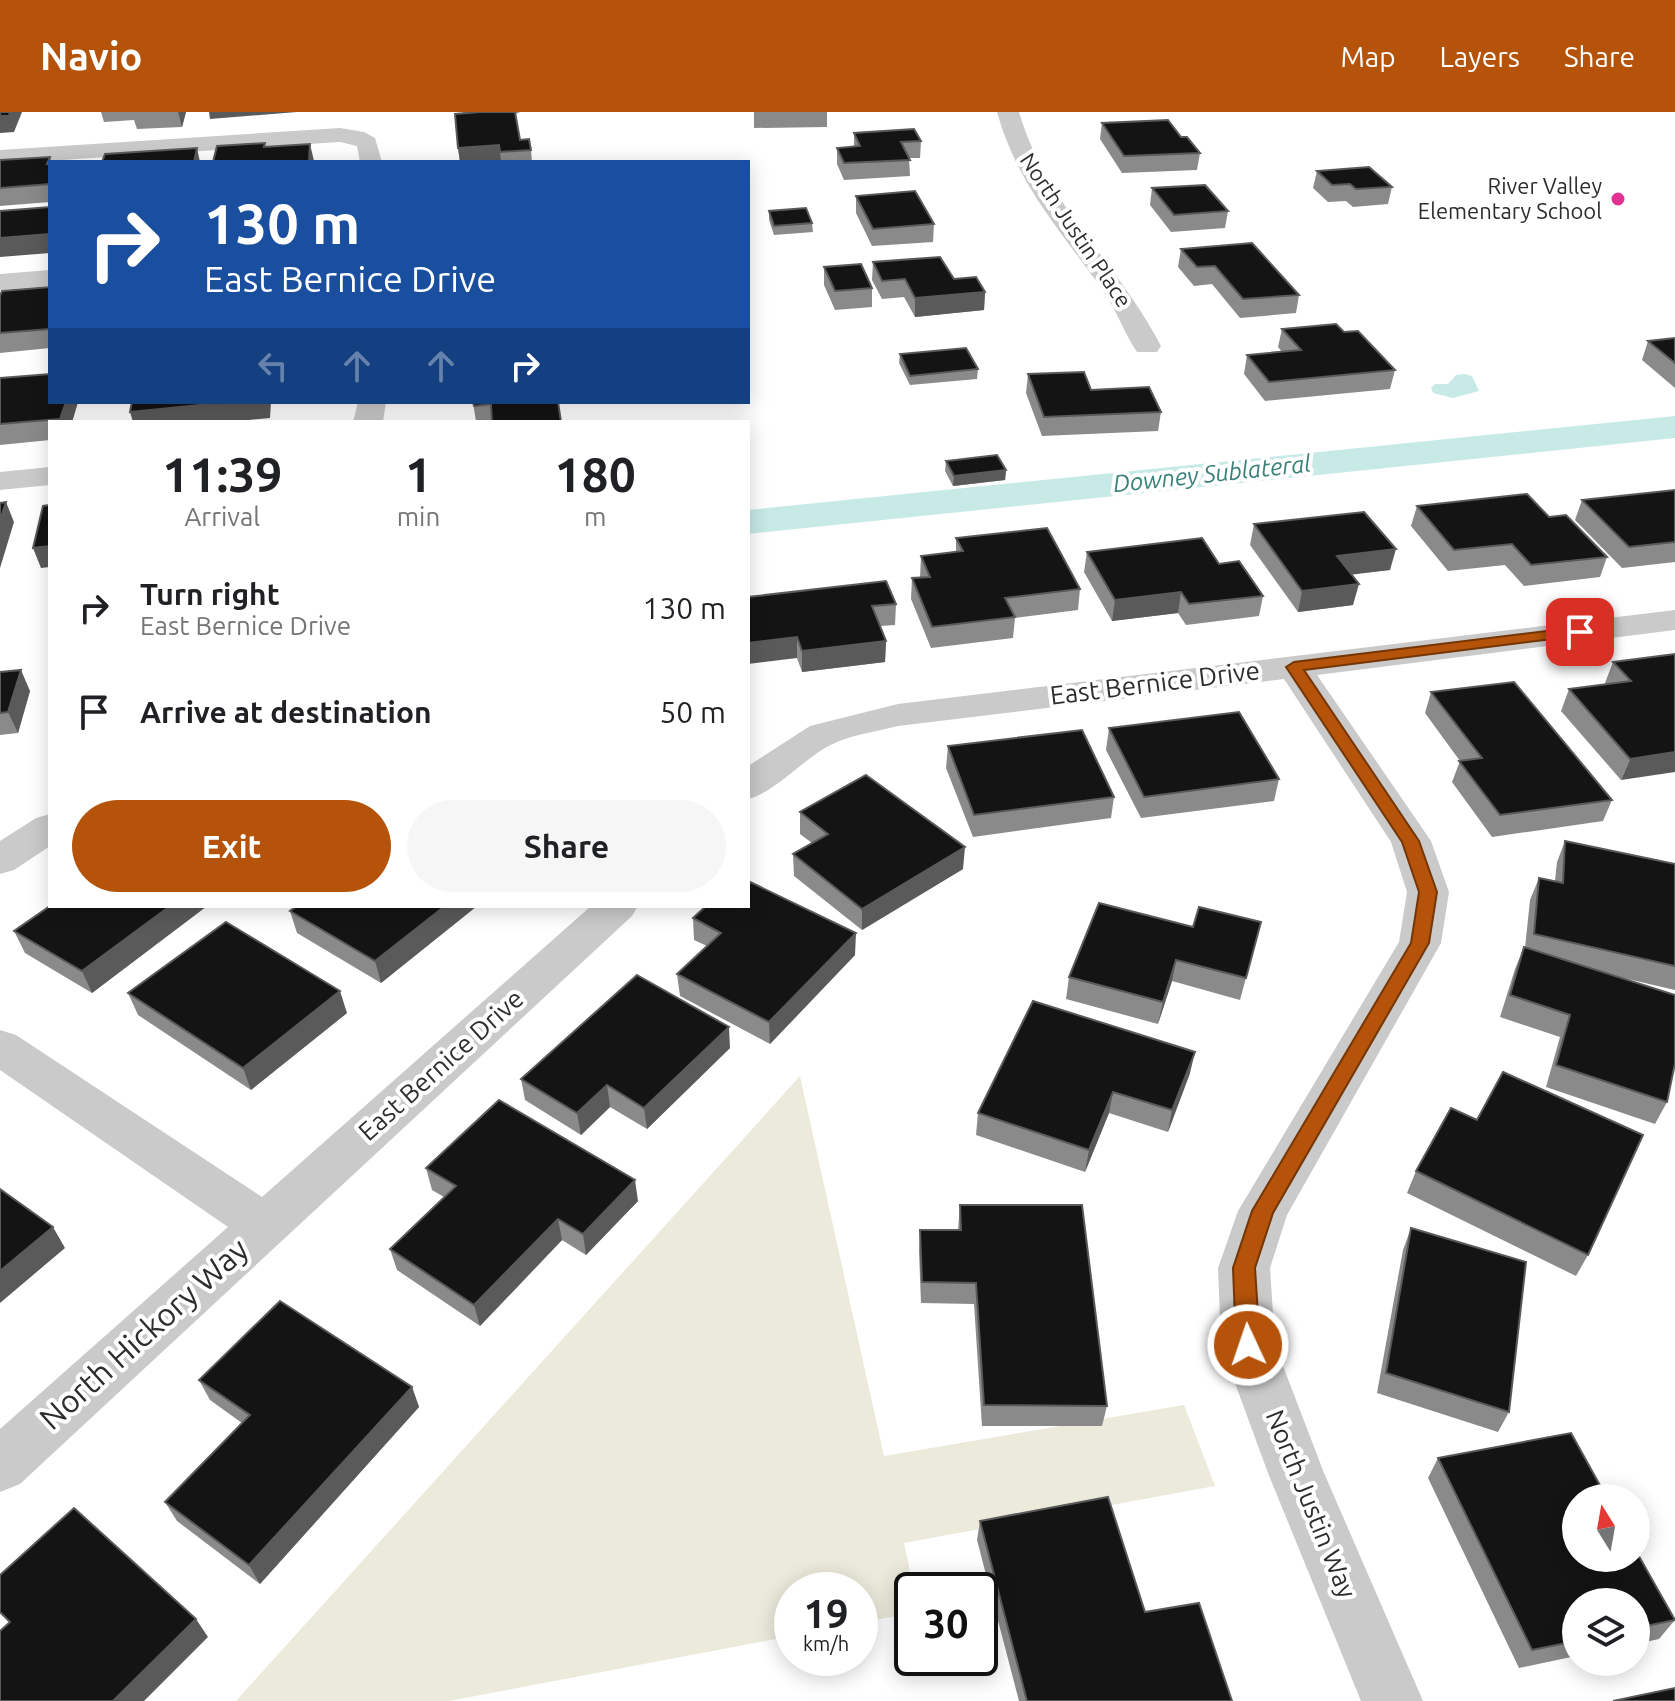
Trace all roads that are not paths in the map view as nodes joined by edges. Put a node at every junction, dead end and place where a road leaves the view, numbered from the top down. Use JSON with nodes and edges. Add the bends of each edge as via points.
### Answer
{"nodes":[{"id":1,"x":1008,"y":112,"type":"edge"},
{"id":2,"x":0,"y":157,"type":"edge"},
{"id":3,"x":371,"y":160,"type":"edge"},
{"id":4,"x":48,"y":278,"type":"edge"},
{"id":5,"x":0,"y":282,"type":"edge"},
{"id":6,"x":1147,"y":346,"type":"dead end"},
{"id":7,"x":48,"y":476,"type":"edge"},
{"id":8,"x":0,"y":481,"type":"edge"},
{"id":9,"x":1675,"y":620,"type":"edge"},
{"id":10,"x":1294,"y":667,"type":"junction"},
{"id":11,"x":750,"y":785,"type":"edge"},
{"id":12,"x":48,"y":828,"type":"edge"},
{"id":13,"x":0,"y":860,"type":"edge"},
{"id":14,"x":615,"y":908,"type":"edge"},
{"id":15,"x":0,"y":1047,"type":"edge"},
{"id":16,"x":265,"y":1225,"type":"junction"},
{"id":17,"x":0,"y":1465,"type":"edge"},
{"id":18,"x":1392,"y":1701,"type":"edge"}],
"edges":[{"from":1,"to":6,"type":"street","name":"North Justin Place","via":[[1021,153],[1134,315]]},
{"from":2,"to":3,"type":"street","via":[[318,135],[356,137],[367,143]]},
{"from":4,"to":5,"type":"street"},
{"from":7,"to":8,"type":"street"},
{"from":9,"to":10,"type":"street","name":"East Bernice Drive"},
{"from":10,"to":11,"type":"street","name":"East Bernice Drive","via":[[898,715],[823,734]]},
{"from":10,"to":18,"type":"street","name":"North Justin Way","via":[[1411,841],[1428,892],[1420,943],[1263,1211],[1244,1268],[1248,1345]]},
{"from":12,"to":13,"type":"street"},
{"from":14,"to":16,"type":"street","name":"East Bernice Drive"},
{"from":15,"to":16,"type":"street","name":"North Hickory Way"},
{"from":16,"to":17,"type":"street","name":"North Hickory Way"}]}
